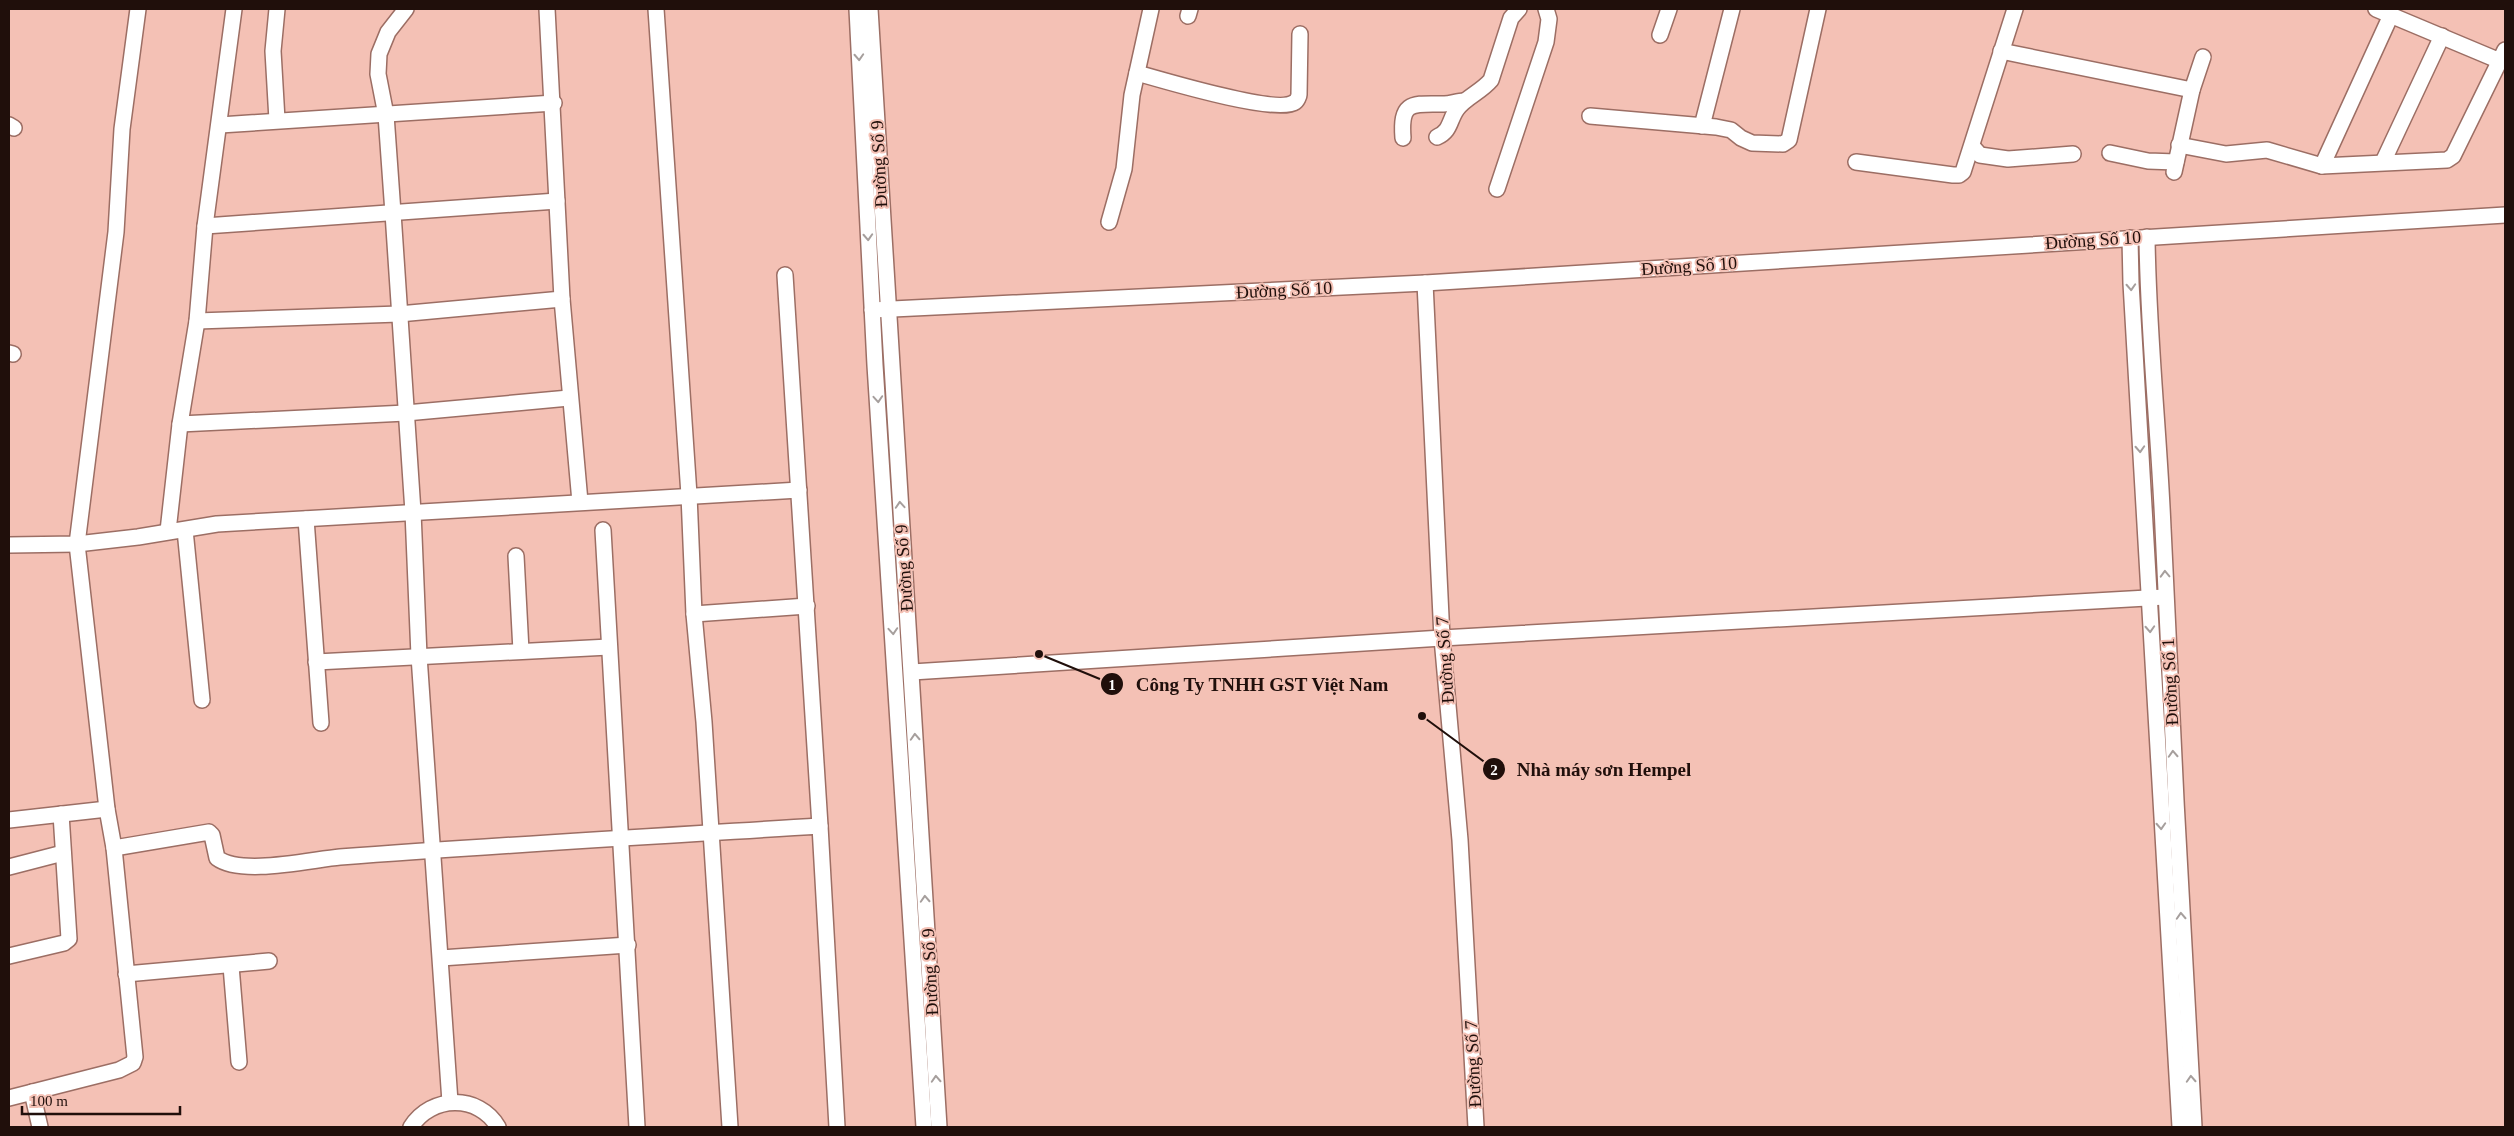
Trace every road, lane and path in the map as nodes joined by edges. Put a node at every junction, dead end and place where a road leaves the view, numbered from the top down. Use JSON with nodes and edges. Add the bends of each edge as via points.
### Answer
{"nodes":[{"id":1,"x":138,"y":9,"type":"edge"},
{"id":2,"x":234,"y":9,"type":"edge"},
{"id":3,"x":277,"y":9,"type":"edge"},
{"id":4,"x":547,"y":9,"type":"edge"},
{"id":5,"x":656,"y":9,"type":"edge"},
{"id":6,"x":857,"y":9,"type":"edge"},
{"id":7,"x":870,"y":9,"type":"edge"},
{"id":8,"x":1151,"y":9,"type":"edge"},
{"id":9,"x":1519,"y":9,"type":"edge"},
{"id":10,"x":1546,"y":9,"type":"edge"},
{"id":11,"x":1670,"y":9,"type":"edge"},
{"id":12,"x":1732,"y":9,"type":"edge"},
{"id":13,"x":1818,"y":9,"type":"edge"},
{"id":14,"x":2015,"y":9,"type":"edge"},
{"id":15,"x":2376,"y":9,"type":"edge"},
{"id":16,"x":397,"y":12,"type":"edge"},
{"id":17,"x":2391,"y":15,"type":"junction"},
{"id":18,"x":1300,"y":34,"type":"dead end"},
{"id":19,"x":1660,"y":35,"type":"dead end"},
{"id":20,"x":2442,"y":36,"type":"junction"},
{"id":21,"x":2001,"y":51,"type":"junction"},
{"id":22,"x":2503,"y":56,"type":"edge"},
{"id":23,"x":2202,"y":57,"type":"dead end"},
{"id":24,"x":1137,"y":74,"type":"junction"},
{"id":25,"x":2192,"y":90,"type":"junction"},
{"id":26,"x":1464,"y":101,"type":"junction"},
{"id":27,"x":554,"y":103,"type":"junction"},
{"id":28,"x":386,"y":115,"type":"junction"},
{"id":29,"x":1590,"y":116,"type":"dead end"},
{"id":30,"x":277,"y":120,"type":"junction"},
{"id":31,"x":220,"y":125,"type":"junction"},
{"id":32,"x":1702,"y":126,"type":"junction"},
{"id":33,"x":1437,"y":137,"type":"dead end"},
{"id":34,"x":1403,"y":138,"type":"dead end"},
{"id":35,"x":2179,"y":145,"type":"junction"},
{"id":36,"x":1972,"y":146,"type":"junction"},
{"id":37,"x":2110,"y":153,"type":"dead end"},
{"id":38,"x":2073,"y":154,"type":"dead end"},
{"id":39,"x":1856,"y":162,"type":"dead end"},
{"id":40,"x":2384,"y":162,"type":"junction"},
{"id":41,"x":2322,"y":166,"type":"junction"},
{"id":42,"x":1497,"y":189,"type":"dead end"},
{"id":43,"x":557,"y":201,"type":"junction"},
{"id":44,"x":393,"y":213,"type":"junction"},
{"id":45,"x":2505,"y":215,"type":"edge"},
{"id":46,"x":1109,"y":222,"type":"dead end"},
{"id":47,"x":205,"y":226,"type":"junction"},
{"id":48,"x":2147,"y":237,"type":"junction"},
{"id":49,"x":2130,"y":238,"type":"junction"},
{"id":50,"x":785,"y":275,"type":"dead end"},
{"id":51,"x":1425,"y":283,"type":"junction"},
{"id":52,"x":562,"y":299,"type":"junction"},
{"id":53,"x":887,"y":309,"type":"junction"},
{"id":54,"x":872,"y":310,"type":"junction"},
{"id":55,"x":399,"y":314,"type":"junction"},
{"id":56,"x":197,"y":321,"type":"junction"},
{"id":57,"x":570,"y":398,"type":"junction"},
{"id":58,"x":406,"y":413,"type":"junction"},
{"id":59,"x":180,"y":424,"type":"junction"},
{"id":60,"x":799,"y":490,"type":"junction"},
{"id":61,"x":689,"y":495,"type":"junction"},
{"id":62,"x":580,"y":502,"type":"junction"},
{"id":63,"x":413,"y":512,"type":"junction"},
{"id":64,"x":306,"y":518,"type":"junction"},
{"id":65,"x":185,"y":530,"type":"junction"},
{"id":66,"x":603,"y":530,"type":"dead end"},
{"id":67,"x":168,"y":531,"type":"junction"},
{"id":68,"x":77,"y":544,"type":"junction"},
{"id":69,"x":9,"y":545,"type":"edge"},
{"id":70,"x":516,"y":556,"type":"dead end"},
{"id":71,"x":2166,"y":597,"type":"junction"},
{"id":72,"x":2148,"y":598,"type":"junction"},
{"id":73,"x":807,"y":606,"type":"junction"},
{"id":74,"x":694,"y":614,"type":"junction"},
{"id":75,"x":1442,"y":638,"type":"junction"},
{"id":76,"x":609,"y":648,"type":"junction"},
{"id":77,"x":521,"y":651,"type":"junction"},
{"id":78,"x":419,"y":656,"type":"junction"},
{"id":79,"x":316,"y":662,"type":"junction"},
{"id":80,"x":912,"y":672,"type":"junction"},
{"id":81,"x":202,"y":700,"type":"dead end"},
{"id":82,"x":321,"y":723,"type":"dead end"},
{"id":83,"x":108,"y":809,"type":"junction"},
{"id":84,"x":61,"y":814,"type":"junction"},
{"id":85,"x":9,"y":820,"type":"edge"},
{"id":86,"x":820,"y":826,"type":"junction"},
{"id":87,"x":710,"y":833,"type":"junction"},
{"id":88,"x":621,"y":837,"type":"junction"},
{"id":89,"x":114,"y":848,"type":"junction"},
{"id":90,"x":433,"y":850,"type":"junction"},
{"id":91,"x":63,"y":853,"type":"junction"},
{"id":92,"x":9,"y":867,"type":"edge"},
{"id":93,"x":628,"y":945,"type":"junction"},
{"id":94,"x":9,"y":956,"type":"edge"},
{"id":95,"x":441,"y":958,"type":"junction"},
{"id":96,"x":268,"y":961,"type":"dead end"},
{"id":97,"x":231,"y":966,"type":"junction"},
{"id":98,"x":126,"y":974,"type":"junction"},
{"id":99,"x":239,"y":1062,"type":"dead end"},
{"id":100,"x":32,"y":1092,"type":"junction"},
{"id":101,"x":9,"y":1098,"type":"edge"},
{"id":102,"x":450,"y":1102,"type":"junction"},
{"id":103,"x":40,"y":1127,"type":"edge"},
{"id":104,"x":412,"y":1127,"type":"edge"},
{"id":105,"x":498,"y":1127,"type":"edge"},
{"id":106,"x":637,"y":1127,"type":"edge"},
{"id":107,"x":730,"y":1127,"type":"edge"},
{"id":108,"x":838,"y":1127,"type":"edge"},
{"id":109,"x":924,"y":1127,"type":"edge"},
{"id":110,"x":939,"y":1127,"type":"edge"},
{"id":111,"x":1476,"y":1127,"type":"edge"},
{"id":112,"x":2180,"y":1127,"type":"edge"},
{"id":113,"x":2194,"y":1127,"type":"edge"}],
"edges":[{"from":1,"to":68,"type":"street","via":[[122,129],[116,232]]},
{"from":2,"to":31,"type":"street"},
{"from":3,"to":30,"type":"street","via":[[273,44]]},
{"from":4,"to":27,"type":"street"},
{"from":5,"to":61,"type":"street"},
{"from":6,"to":54,"type":"street","name":"Đường Số 9","one_way":true},
{"from":7,"to":53,"type":"street","name":"Đường Số 9"},
{"from":8,"to":24,"type":"street"},
{"from":9,"to":26,"type":"street","via":[[1509,24],[1491,80]]},
{"from":10,"to":42,"type":"street","via":[[1549,19],[1546,42]]},
{"from":11,"to":19,"type":"street"},
{"from":12,"to":32,"type":"street"},
{"from":13,"to":32,"type":"street","via":[[1787,143],[1752,143],[1731,130]]},
{"from":14,"to":21,"type":"street"},
{"from":15,"to":17,"type":"street"},
{"from":16,"to":28,"type":"street","via":[[379,54],[378,74]]},
{"from":17,"to":20,"type":"street"},
{"from":17,"to":41,"type":"street"},
{"from":18,"to":24,"type":"street","via":[[1299,95],[1290,104],[1255,103]]},
{"from":20,"to":22,"type":"street"},
{"from":20,"to":40,"type":"street"},
{"from":21,"to":25,"type":"street"},
{"from":21,"to":36,"type":"street"},
{"from":22,"to":40,"type":"street","via":[[2451,158]]},
{"from":23,"to":25,"type":"street"},
{"from":24,"to":46,"type":"street","via":[[1124,169]]},
{"from":25,"to":35,"type":"street"},
{"from":26,"to":33,"type":"street","via":[[1454,113],[1447,132]]},
{"from":26,"to":34,"type":"street","via":[[1409,106],[1403,116]]},
{"from":27,"to":28,"type":"street"},
{"from":27,"to":43,"type":"street"},
{"from":28,"to":30,"type":"street"},
{"from":28,"to":44,"type":"street"},
{"from":29,"to":32,"type":"street"},
{"from":30,"to":31,"type":"street"},
{"from":31,"to":47,"type":"street"},
{"from":35,"to":37,"type":"street","via":[[2175,167]]},
{"from":35,"to":41,"type":"street","via":[[2226,154],[2267,150]]},
{"from":36,"to":38,"type":"street","via":[[1980,154],[2008,159]]},
{"from":36,"to":39,"type":"street","via":[[1959,175]]},
{"from":40,"to":41,"type":"street"},
{"from":43,"to":44,"type":"street"},
{"from":43,"to":52,"type":"street"},
{"from":44,"to":47,"type":"street"},
{"from":44,"to":55,"type":"street"},
{"from":45,"to":48,"type":"street","name":"Đường Số 10"},
{"from":47,"to":56,"type":"street"},
{"from":48,"to":49,"type":"street","name":"Đường Số 10"},
{"from":71,"to":48,"type":"street","name":"Đường Số 1","one_way":true},
{"from":49,"to":51,"type":"street","name":"Đường Số 10"},
{"from":49,"to":72,"type":"street","name":"Đường Số 1","one_way":true},
{"from":50,"to":60,"type":"street"},
{"from":51,"to":53,"type":"street","name":"Đường Số 10"},
{"from":51,"to":75,"type":"street","name":"Đường Số 7"},
{"from":52,"to":55,"type":"street"},
{"from":52,"to":57,"type":"street"},
{"from":53,"to":54,"type":"street","name":"Đường Số 10"},
{"from":80,"to":53,"type":"street","name":"Đường Số 9","one_way":true},
{"from":54,"to":109,"type":"street","name":"Đường Số 9","one_way":true},
{"from":55,"to":56,"type":"street"},
{"from":55,"to":58,"type":"street"},
{"from":56,"to":59,"type":"street"},
{"from":57,"to":58,"type":"street"},
{"from":57,"to":62,"type":"street"},
{"from":58,"to":59,"type":"street"},
{"from":58,"to":63,"type":"street"},
{"from":59,"to":67,"type":"street"},
{"from":60,"to":61,"type":"street"},
{"from":60,"to":73,"type":"street"},
{"from":61,"to":62,"type":"street"},
{"from":61,"to":74,"type":"street"},
{"from":62,"to":63,"type":"street"},
{"from":63,"to":64,"type":"street"},
{"from":63,"to":78,"type":"street"},
{"from":64,"to":65,"type":"street","via":[[217,524]]},
{"from":64,"to":79,"type":"street"},
{"from":65,"to":67,"type":"street"},
{"from":65,"to":81,"type":"street"},
{"from":66,"to":76,"type":"street"},
{"from":67,"to":68,"type":"street"},
{"from":68,"to":69,"type":"street"},
{"from":68,"to":83,"type":"street"},
{"from":70,"to":77,"type":"street"},
{"from":71,"to":72,"type":"street"},
{"from":113,"to":71,"type":"street","name":"Đường Số 1","one_way":true},
{"from":72,"to":75,"type":"street"},
{"from":72,"to":112,"type":"street","name":"Đường Số 1","one_way":true},
{"from":73,"to":74,"type":"street"},
{"from":73,"to":86,"type":"street"},
{"from":74,"to":87,"type":"street"},
{"from":75,"to":80,"type":"street"},
{"from":75,"to":111,"type":"street","name":"Đường Số 7","via":[[1460,840]]},
{"from":76,"to":77,"type":"street"},
{"from":76,"to":88,"type":"street"},
{"from":77,"to":78,"type":"street"},
{"from":78,"to":79,"type":"street"},
{"from":78,"to":90,"type":"street"},
{"from":79,"to":82,"type":"street"},
{"from":110,"to":80,"type":"street","name":"Đường Số 9","one_way":true},
{"from":83,"to":84,"type":"street"},
{"from":83,"to":89,"type":"street"},
{"from":84,"to":85,"type":"street"},
{"from":84,"to":91,"type":"street"},
{"from":86,"to":87,"type":"street"},
{"from":86,"to":108,"type":"street"},
{"from":87,"to":88,"type":"street"},
{"from":87,"to":107,"type":"street"},
{"from":88,"to":90,"type":"street"},
{"from":88,"to":93,"type":"street"},
{"from":89,"to":90,"type":"street","via":[[209,832],[217,858],[224,863],[247,868]]},
{"from":89,"to":98,"type":"street"},
{"from":90,"to":95,"type":"street"},
{"from":91,"to":92,"type":"street"},
{"from":91,"to":94,"type":"street","via":[[69,939]]},
{"from":93,"to":95,"type":"street"},
{"from":93,"to":106,"type":"street"},
{"from":95,"to":102,"type":"street"},
{"from":96,"to":97,"type":"street"},
{"from":97,"to":98,"type":"street"},
{"from":97,"to":99,"type":"street"},
{"from":98,"to":100,"type":"street","via":[[133,1063],[119,1070]]},
{"from":100,"to":101,"type":"street"},
{"from":100,"to":103,"type":"street"},
{"from":102,"to":104,"type":"street","via":[[425,1112]]},
{"from":102,"to":105,"type":"street","via":[[476,1107]]}]}
